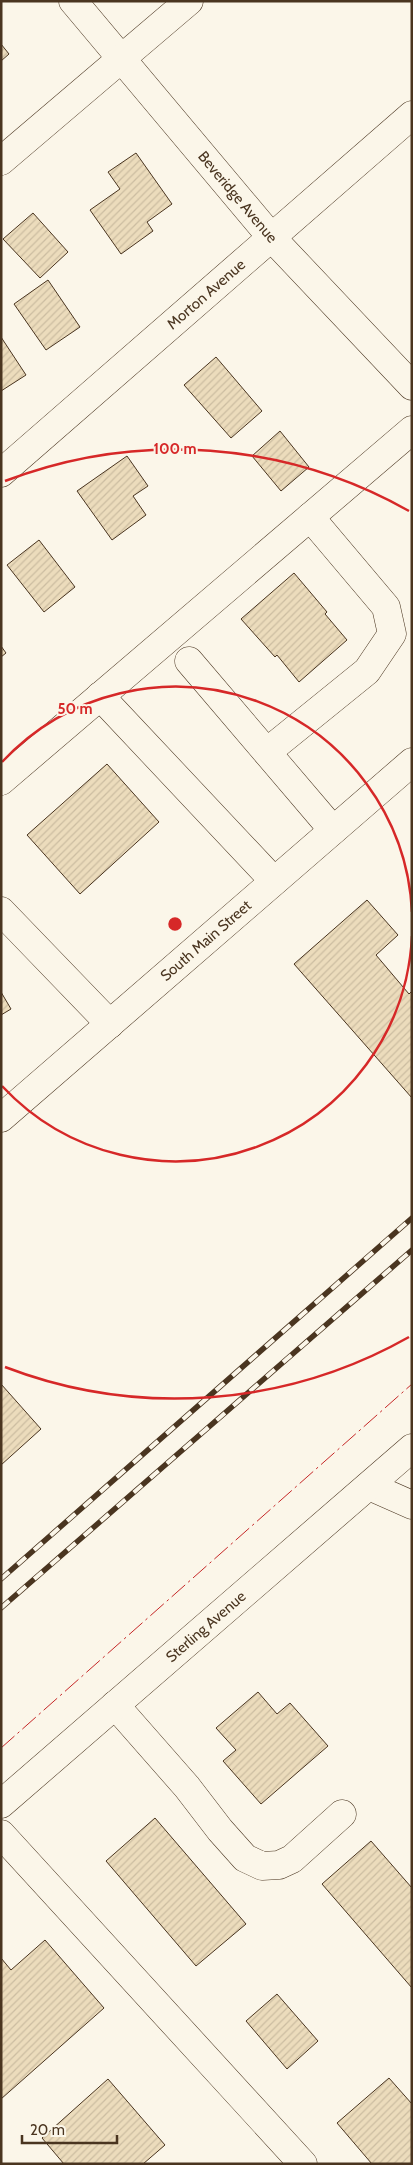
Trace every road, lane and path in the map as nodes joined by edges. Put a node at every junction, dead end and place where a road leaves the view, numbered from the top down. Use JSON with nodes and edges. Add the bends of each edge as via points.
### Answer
{"nodes":[{"id":1,"x":73,"y":1,"type":"edge"},
{"id":2,"x":189,"y":1,"type":"edge"},
{"id":3,"x":121,"y":59,"type":"junction"},
{"id":4,"x":412,"y":116,"type":"edge"},
{"id":5,"x":1,"y":161,"type":"edge"},
{"id":6,"x":272,"y":238,"type":"junction"},
{"id":7,"x":412,"y":386,"type":"edge"},
{"id":8,"x":412,"y":430,"type":"edge"},
{"id":9,"x":1,"y":473,"type":"edge"},
{"id":10,"x":310,"y":517,"type":"junction"},
{"id":11,"x":188,"y":661,"type":"dead end"},
{"id":12,"x":100,"y":696,"type":"junction"},
{"id":13,"x":267,"y":752,"type":"junction"},
{"id":14,"x":412,"y":762,"type":"edge"},
{"id":15,"x":1,"y":781,"type":"edge"},
{"id":16,"x":333,"y":830,"type":"junction"},
{"id":17,"x":274,"y":881,"type":"junction"},
{"id":18,"x":1,"y":911,"type":"edge"},
{"id":19,"x":110,"y":1024,"type":"junction"},
{"id":20,"x":1,"y":1118,"type":"edge"},
{"id":21,"x":412,"y":1448,"type":"edge"},
{"id":22,"x":369,"y":1486,"type":"junction"},
{"id":23,"x":412,"y":1505,"type":"edge"},
{"id":24,"x":115,"y":1705,"type":"junction"},
{"id":25,"x":1,"y":1804,"type":"edge"},
{"id":26,"x":342,"y":1814,"type":"dead end"},
{"id":27,"x":1,"y":1834,"type":"edge"},
{"id":28,"x":303,"y":2164,"type":"edge"}],
"edges":[{"from":1,"to":3,"type":"street","name":"Beveridge Avenue"},
{"from":2,"to":3,"type":"street"},
{"from":3,"to":5,"type":"street"},
{"from":3,"to":6,"type":"street","name":"Beveridge Avenue"},
{"from":4,"to":6,"type":"street","name":"Morton Avenue"},
{"from":6,"to":7,"type":"street","name":"Beveridge Avenue"},
{"from":6,"to":9,"type":"street","name":"Morton Avenue"},
{"from":8,"to":10,"type":"street"},
{"from":10,"to":12,"type":"street"},
{"from":10,"to":13,"type":"street","via":[[386,607],[392,634],[367,671]]},
{"from":11,"to":13,"type":"street"},
{"from":12,"to":15,"type":"street"},
{"from":12,"to":17,"type":"street"},
{"from":13,"to":16,"type":"street"},
{"from":14,"to":16,"type":"street","name":"South Main Street"},
{"from":16,"to":17,"type":"street","name":"South Main Street"},
{"from":17,"to":19,"type":"street","name":"South Main Street"},
{"from":18,"to":19,"type":"street"},
{"from":19,"to":20,"type":"street","name":"South Main Street"},
{"from":21,"to":22,"type":"street","name":"Sterling Avenue"},
{"from":22,"to":23,"type":"street"},
{"from":22,"to":24,"type":"street","name":"Sterling Avenue"},
{"from":24,"to":25,"type":"street","name":"Sterling Avenue"},
{"from":24,"to":26,"type":"street","via":[[245,1858],[262,1866],[278,1866],[292,1859]]},
{"from":27,"to":28,"type":"street"}]}
